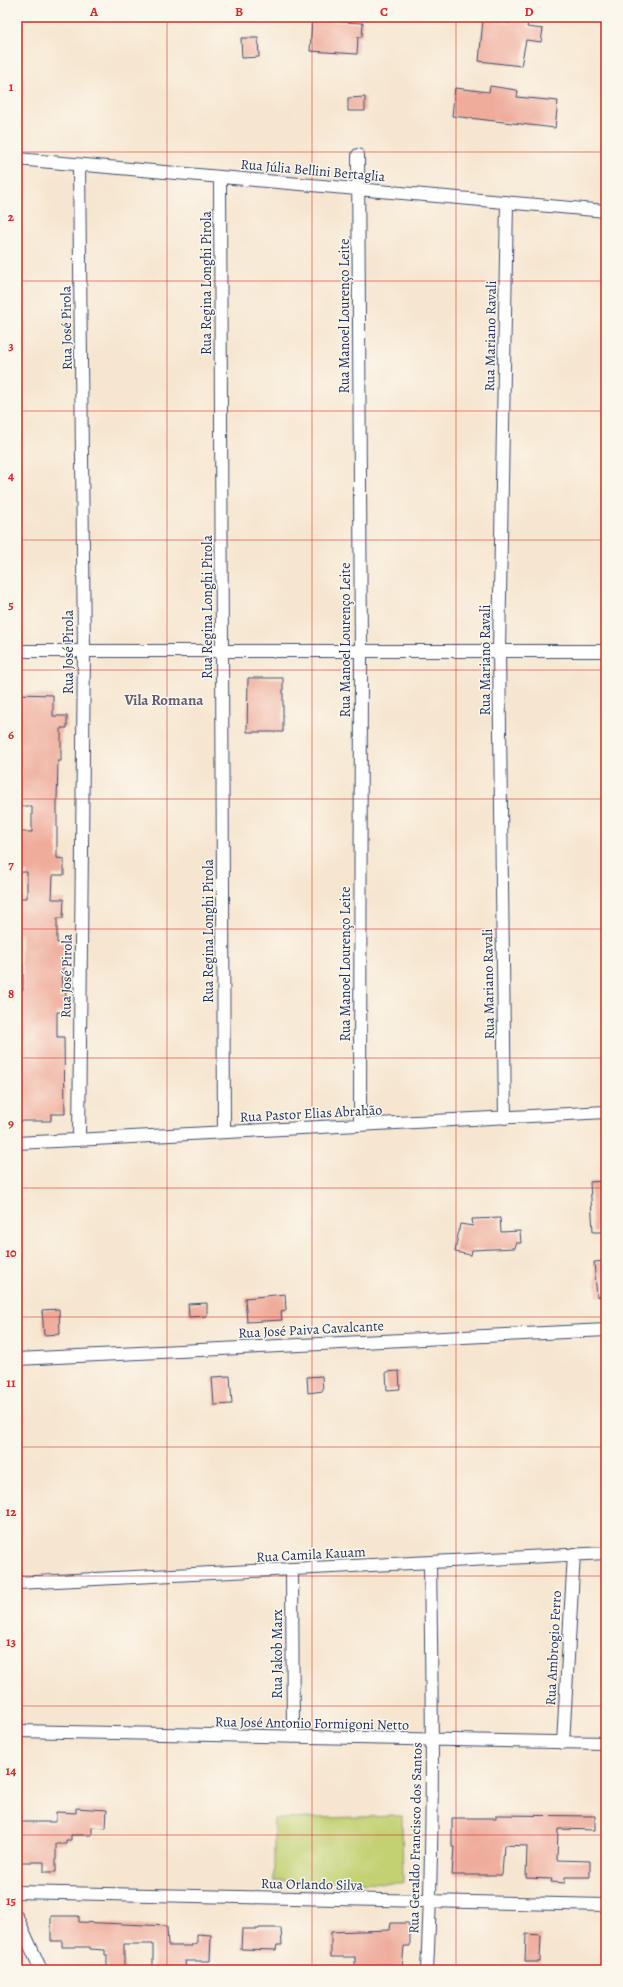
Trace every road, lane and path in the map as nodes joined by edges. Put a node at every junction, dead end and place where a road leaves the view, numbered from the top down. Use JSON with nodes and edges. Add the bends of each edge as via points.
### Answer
{"nodes":[{"id":1,"x":358,"y":155,"type":"dead end"},
{"id":2,"x":17,"y":159,"type":"edge"},
{"id":3,"x":79,"y":165,"type":"junction"},
{"id":4,"x":220,"y":177,"type":"junction"},
{"id":5,"x":358,"y":189,"type":"junction"},
{"id":6,"x":507,"y":202,"type":"junction"},
{"id":7,"x":606,"y":211,"type":"edge"},
{"id":8,"x":17,"y":651,"type":"edge"},
{"id":9,"x":84,"y":651,"type":"junction"},
{"id":10,"x":222,"y":651,"type":"junction"},
{"id":11,"x":361,"y":651,"type":"junction"},
{"id":12,"x":499,"y":651,"type":"junction"},
{"id":13,"x":606,"y":651,"type":"edge"},
{"id":14,"x":606,"y":1112,"type":"edge"},
{"id":15,"x":505,"y":1118,"type":"junction"},
{"id":16,"x":360,"y":1125,"type":"junction"},
{"id":17,"x":224,"y":1132,"type":"junction"},
{"id":18,"x":79,"y":1140,"type":"junction"},
{"id":19,"x":17,"y":1143,"type":"edge"},
{"id":20,"x":606,"y":1330,"type":"edge"},
{"id":21,"x":17,"y":1359,"type":"edge"},
{"id":22,"x":606,"y":1552,"type":"edge"},
{"id":23,"x":574,"y":1554,"type":"junction"},
{"id":24,"x":430,"y":1563,"type":"junction"},
{"id":25,"x":292,"y":1569,"type":"junction"},
{"id":26,"x":17,"y":1583,"type":"edge"},
{"id":27,"x":17,"y":1731,"type":"edge"},
{"id":28,"x":293,"y":1737,"type":"junction"},
{"id":29,"x":432,"y":1740,"type":"junction"},
{"id":30,"x":562,"y":1743,"type":"junction"},
{"id":31,"x":606,"y":1743,"type":"edge"},
{"id":32,"x":17,"y":1892,"type":"edge"},
{"id":33,"x":430,"y":1901,"type":"junction"},
{"id":34,"x":606,"y":1905,"type":"edge"},
{"id":35,"x":17,"y":1917,"type":"edge"},
{"id":36,"x":41,"y":1970,"type":"edge"},
{"id":37,"x":427,"y":1970,"type":"edge"}],
"edges":[{"from":1,"to":5,"type":"street","name":"Rua Manoel Lourenço Leite"},
{"from":2,"to":3,"type":"street","name":"Rua Júlia Bellini Bertaglia"},
{"from":3,"to":4,"type":"street","name":"Rua Júlia Bellini Bertaglia"},
{"from":3,"to":9,"type":"street","name":"Rua José Pirola"},
{"from":4,"to":5,"type":"street","name":"Rua Júlia Bellini Bertaglia"},
{"from":4,"to":10,"type":"street","name":"Rua Regina Longhi Pirola"},
{"from":5,"to":6,"type":"street","name":"Rua Júlia Bellini Bertaglia"},
{"from":5,"to":11,"type":"street","name":"Rua Manoel Lourenço Leite"},
{"from":6,"to":7,"type":"street","name":"Rua Júlia Bellini Bertaglia"},
{"from":6,"to":12,"type":"street","name":"Rua Mariano Ravali"},
{"from":8,"to":9,"type":"street"},
{"from":9,"to":10,"type":"street"},
{"from":9,"to":18,"type":"street","name":"Rua José Pirola"},
{"from":10,"to":11,"type":"street"},
{"from":10,"to":17,"type":"street","name":"Rua Regina Longhi Pirola"},
{"from":11,"to":12,"type":"street"},
{"from":11,"to":16,"type":"street","name":"Rua Manoel Lourenço Leite"},
{"from":12,"to":13,"type":"street"},
{"from":12,"to":15,"type":"street","name":"Rua Mariano Ravali"},
{"from":14,"to":15,"type":"street","name":"Rua Pastor Elias Abrahão"},
{"from":15,"to":16,"type":"street","name":"Rua Pastor Elias Abrahão"},
{"from":16,"to":17,"type":"street","name":"Rua Pastor Elias Abrahão"},
{"from":17,"to":18,"type":"street","name":"Rua Pastor Elias Abrahão"},
{"from":18,"to":19,"type":"street","name":"Rua Pastor Elias Abrahão"},
{"from":20,"to":21,"type":"street","name":"Rua José Paiva Cavalcante"},
{"from":22,"to":23,"type":"street","name":"Rua Camila Kauam"},
{"from":23,"to":24,"type":"street","name":"Rua Camila Kauam"},
{"from":23,"to":30,"type":"street","name":"Rua Ambrogio Ferro"},
{"from":24,"to":25,"type":"street","name":"Rua Camila Kauam"},
{"from":24,"to":29,"type":"street","name":"Rua Geraldo Francisco dos Santos"},
{"from":25,"to":26,"type":"street","name":"Rua Camila Kauam"},
{"from":25,"to":28,"type":"street","name":"Rua Jakob Marx"},
{"from":27,"to":28,"type":"street","name":"Rua José Antonio Formigoni Netto"},
{"from":28,"to":29,"type":"street","name":"Rua José Antonio Formigoni Netto"},
{"from":29,"to":30,"type":"street","name":"Rua José Antonio Formigoni Netto"},
{"from":29,"to":33,"type":"street","name":"Rua Geraldo Francisco dos Santos"},
{"from":30,"to":31,"type":"street","name":"Rua José Antonio Formigoni Netto"},
{"from":32,"to":33,"type":"street","name":"Rua Orlando Silva"},
{"from":33,"to":34,"type":"street","name":"Rua Orlando Silva"},
{"from":33,"to":37,"type":"street","name":"Rua Geraldo Francisco dos Santos"},
{"from":35,"to":36,"type":"street"}]}
